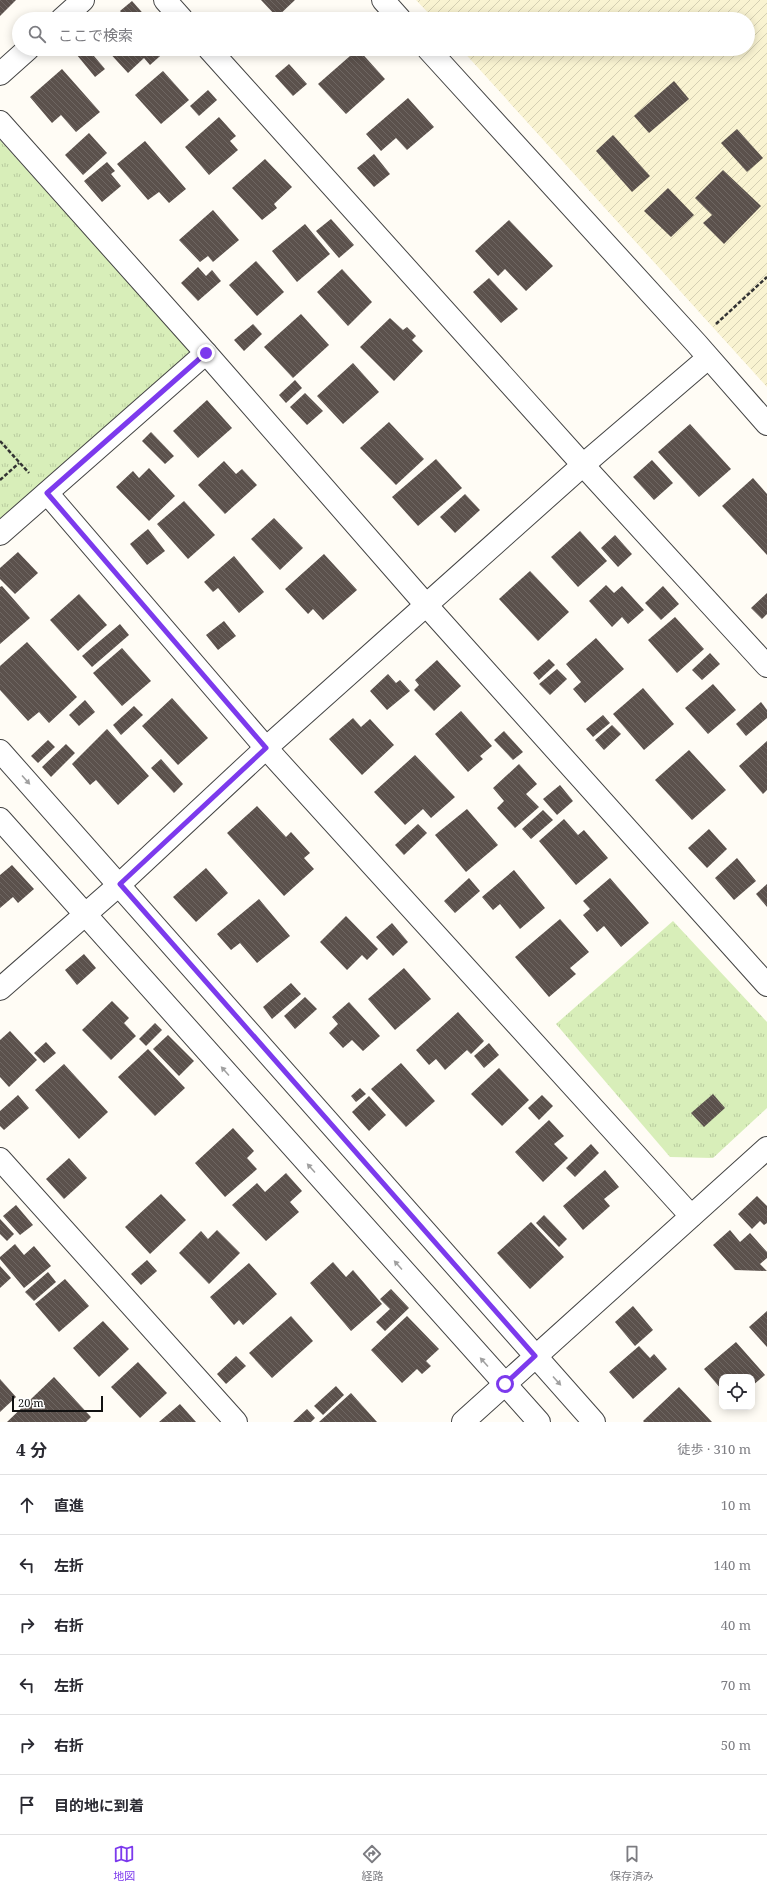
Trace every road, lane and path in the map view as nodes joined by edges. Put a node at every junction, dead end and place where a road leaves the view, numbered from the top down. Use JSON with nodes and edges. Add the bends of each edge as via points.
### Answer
{"nodes":[{"id":1,"x":83,"y":0,"type":"edge"},
{"id":2,"x":165,"y":0,"type":"edge"},
{"id":3,"x":383,"y":0,"type":"edge"},
{"id":4,"x":70,"y":12,"type":"edge"},
{"id":5,"x":176,"y":12,"type":"edge"},
{"id":6,"x":394,"y":12,"type":"edge"},
{"id":7,"x":20,"y":56,"type":"edge"},
{"id":8,"x":216,"y":56,"type":"edge"},
{"id":9,"x":434,"y":56,"type":"edge"},
{"id":10,"x":0,"y":74,"type":"edge"},
{"id":11,"x":0,"y":122,"type":"edge"},
{"id":12,"x":767,"y":277,"type":"edge"},
{"id":13,"x":702,"y":350,"type":"junction"},
{"id":14,"x":206,"y":353,"type":"junction"},
{"id":15,"x":767,"y":424,"type":"edge"},
{"id":16,"x":0,"y":441,"type":"edge"},
{"id":17,"x":20,"y":463,"type":"junction"},
{"id":18,"x":583,"y":465,"type":"junction"},
{"id":19,"x":0,"y":480,"type":"edge"},
{"id":20,"x":47,"y":493,"type":"junction"},
{"id":21,"x":0,"y":534,"type":"edge"},
{"id":22,"x":427,"y":606,"type":"junction"},
{"id":23,"x":767,"y":666,"type":"edge"},
{"id":24,"x":266,"y":748,"type":"junction"},
{"id":25,"x":0,"y":751,"type":"edge"},
{"id":26,"x":0,"y":819,"type":"edge"},
{"id":27,"x":120,"y":884,"type":"junction"},
{"id":28,"x":85,"y":914,"type":"junction"},
{"id":29,"x":767,"y":985,"type":"edge"},
{"id":30,"x":0,"y":989,"type":"edge"},
{"id":31,"x":767,"y":1148,"type":"edge"},
{"id":32,"x":0,"y":1159,"type":"edge"},
{"id":33,"x":691,"y":1216,"type":"junction"},
{"id":34,"x":535,"y":1356,"type":"junction"},
{"id":35,"x":505,"y":1384,"type":"junction"},
{"id":36,"x":236,"y":1422,"type":"edge"},
{"id":37,"x":463,"y":1422,"type":"edge"},
{"id":38,"x":539,"y":1422,"type":"edge"},
{"id":39,"x":594,"y":1422,"type":"edge"}],
"edges":[{"from":1,"to":4,"type":"street"},
{"from":2,"to":5,"type":"street"},
{"from":3,"to":6,"type":"street"},
{"from":7,"to":10,"type":"street"},
{"from":8,"to":18,"type":"street"},
{"from":9,"to":13,"type":"street"},
{"from":11,"to":14,"type":"street"},
{"from":12,"to":13,"type":"path"},
{"from":13,"to":15,"type":"street"},
{"from":13,"to":18,"type":"street"},
{"from":14,"to":20,"type":"street"},
{"from":14,"to":22,"type":"street"},
{"from":16,"to":17,"type":"path"},
{"from":17,"to":19,"type":"path"},
{"from":17,"to":20,"type":"path"},
{"from":18,"to":22,"type":"street"},
{"from":18,"to":23,"type":"street"},
{"from":20,"to":21,"type":"street"},
{"from":20,"to":24,"type":"street"},
{"from":22,"to":24,"type":"street"},
{"from":22,"to":29,"type":"street"},
{"from":24,"to":27,"type":"street"},
{"from":24,"to":33,"type":"street"},
{"from":25,"to":27,"type":"street","one_way":true},
{"from":26,"to":28,"type":"street"},
{"from":27,"to":28,"type":"street"},
{"from":27,"to":34,"type":"street"},
{"from":28,"to":30,"type":"street"},
{"from":35,"to":28,"type":"street","one_way":true},
{"from":31,"to":33,"type":"street"},
{"from":32,"to":36,"type":"street"},
{"from":33,"to":34,"type":"street"},
{"from":34,"to":35,"type":"street"},
{"from":34,"to":39,"type":"street","one_way":true},
{"from":35,"to":37,"type":"street"},
{"from":35,"to":38,"type":"street"}]}
